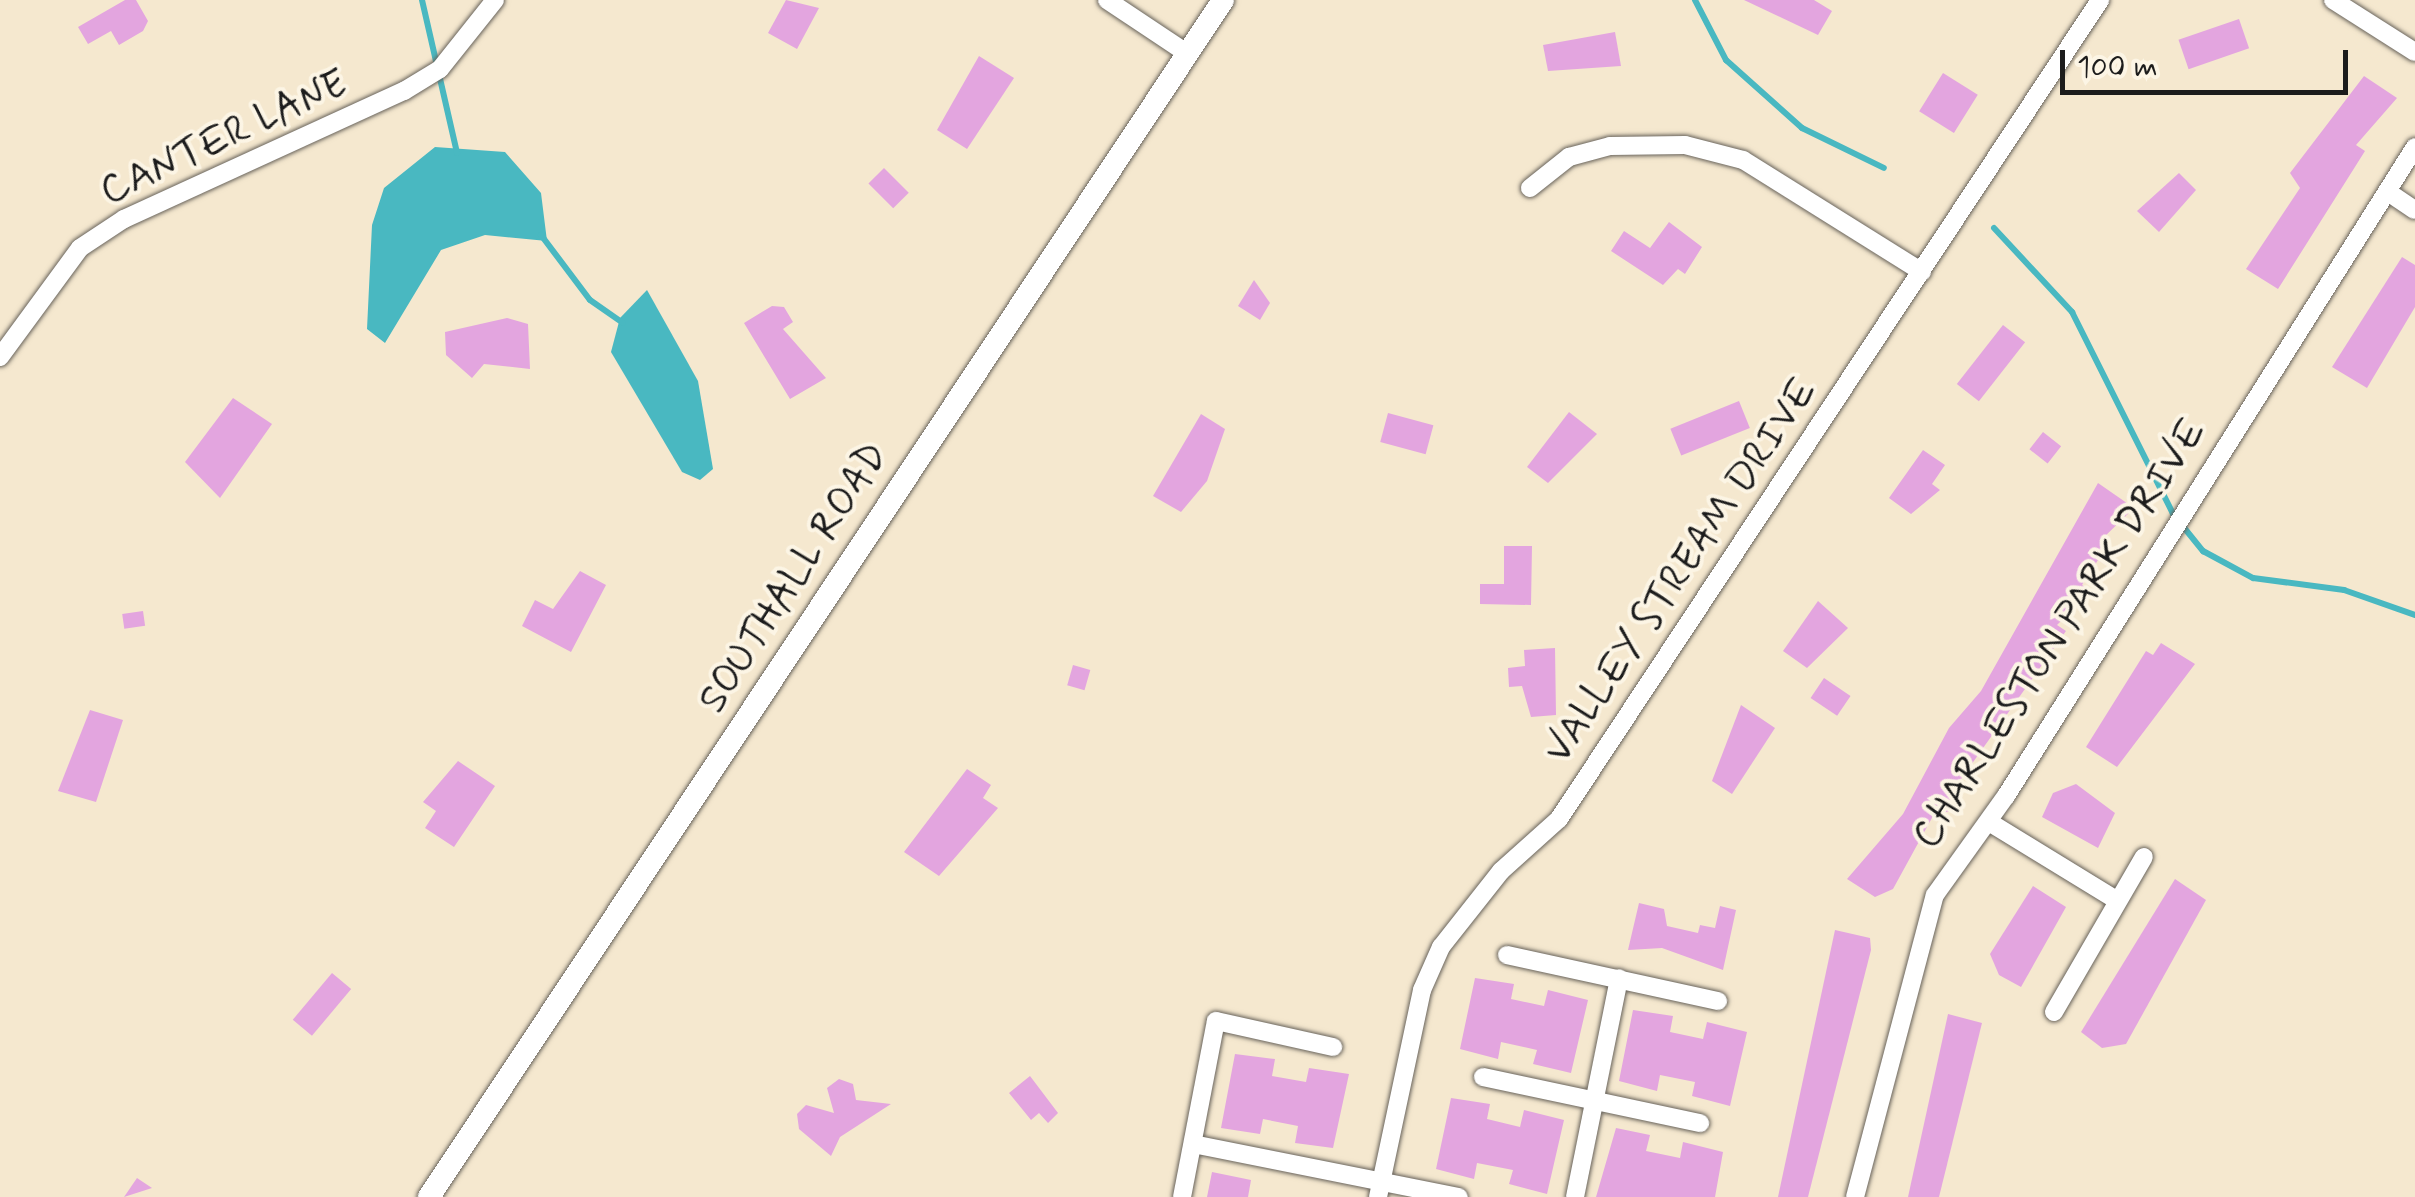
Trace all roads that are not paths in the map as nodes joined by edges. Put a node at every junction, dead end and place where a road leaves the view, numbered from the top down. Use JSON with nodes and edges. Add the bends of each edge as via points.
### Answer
{"nodes":[{"id":1,"x":496,"y":0,"type":"edge"},
{"id":2,"x":1107,"y":0,"type":"edge"},
{"id":3,"x":1223,"y":0,"type":"edge"},
{"id":4,"x":2100,"y":0,"type":"edge"},
{"id":5,"x":2333,"y":0,"type":"edge"},
{"id":6,"x":2415,"y":52,"type":"edge"},
{"id":7,"x":1188,"y":54,"type":"junction"},
{"id":8,"x":2415,"y":147,"type":"edge"},
{"id":9,"x":1530,"y":188,"type":"dead end"},
{"id":10,"x":2388,"y":192,"type":"junction"},
{"id":11,"x":2415,"y":210,"type":"edge"},
{"id":12,"x":1922,"y":272,"type":"junction"},
{"id":13,"x":0,"y":358,"type":"edge"},
{"id":14,"x":1988,"y":822,"type":"junction"},
{"id":15,"x":2144,"y":858,"type":"dead end"},
{"id":16,"x":2118,"y":901,"type":"junction"},
{"id":17,"x":1507,"y":955,"type":"dead end"},
{"id":18,"x":1619,"y":978,"type":"junction"},
{"id":19,"x":1718,"y":1002,"type":"dead end"},
{"id":20,"x":2054,"y":1012,"type":"dead end"},
{"id":21,"x":1333,"y":1047,"type":"dead end"},
{"id":22,"x":1483,"y":1077,"type":"dead end"},
{"id":23,"x":1595,"y":1100,"type":"junction"},
{"id":24,"x":1700,"y":1123,"type":"dead end"},
{"id":25,"x":1192,"y":1144,"type":"junction"},
{"id":26,"x":1379,"y":1189,"type":"edge"},
{"id":27,"x":428,"y":1197,"type":"edge"},
{"id":28,"x":1182,"y":1197,"type":"edge"},
{"id":29,"x":1458,"y":1197,"type":"edge"},
{"id":30,"x":1575,"y":1197,"type":"edge"},
{"id":31,"x":1855,"y":1197,"type":"edge"}],
"edges":[{"from":1,"to":13,"type":"street","name":"CANTER LANE","via":[[470,38],[416,84],[80,248]]},
{"from":2,"to":7,"type":"street"},
{"from":3,"to":7,"type":"street","name":"SOUTHALL ROAD"},
{"from":4,"to":12,"type":"street","name":"VALLEY STREAM DRIVE"},
{"from":5,"to":6,"type":"street"},
{"from":7,"to":27,"type":"street","name":"SOUTHALL ROAD"},
{"from":8,"to":10,"type":"street","name":"CHARLESTON PARK DRIVE"},
{"from":9,"to":12,"type":"street","via":[[1569,157],[1610,146],[1685,145],[1743,160]]},
{"from":10,"to":11,"type":"street"},
{"from":10,"to":14,"type":"street","name":"CHARLESTON PARK DRIVE"},
{"from":12,"to":26,"type":"street","name":"VALLEY STREAM DRIVE","via":[[1559,820],[1501,872],[1441,948],[1422,990]]},
{"from":14,"to":16,"type":"street"},
{"from":14,"to":31,"type":"street","name":"CHARLESTON PARK DRIVE","via":[[1920,926]]},
{"from":15,"to":16,"type":"street"},
{"from":16,"to":20,"type":"street"},
{"from":17,"to":18,"type":"street"},
{"from":18,"to":19,"type":"street"},
{"from":18,"to":23,"type":"street"},
{"from":21,"to":25,"type":"street","via":[[1216,1021]]},
{"from":22,"to":23,"type":"street"},
{"from":23,"to":24,"type":"street"},
{"from":23,"to":30,"type":"street"},
{"from":25,"to":26,"type":"street"},
{"from":25,"to":28,"type":"street"},
{"from":26,"to":29,"type":"street"}]}
